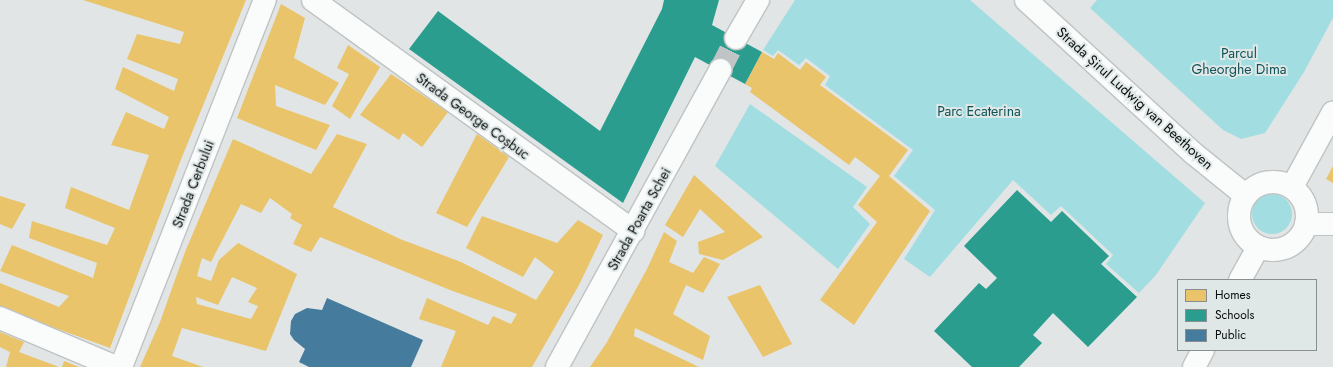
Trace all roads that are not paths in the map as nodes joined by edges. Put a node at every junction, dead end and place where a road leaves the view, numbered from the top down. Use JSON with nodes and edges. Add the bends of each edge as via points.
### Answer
{"nodes":[{"id":1,"x":265,"y":0,"type":"edge"},
{"id":2,"x":313,"y":0,"type":"edge"},
{"id":3,"x":758,"y":0,"type":"edge"},
{"id":4,"x":1026,"y":0,"type":"edge"},
{"id":5,"x":736,"y":38,"type":"tunnel mouth"},
{"id":6,"x":720,"y":70,"type":"tunnel mouth"},
{"id":7,"x":1333,"y":112,"type":"edge"},
{"id":8,"x":1292,"y":187,"type":"junction"},
{"id":9,"x":1245,"y":195,"type":"junction"},
{"id":10,"x":1306,"y":224,"type":"junction"},
{"id":11,"x":1333,"y":224,"type":"edge"},
{"id":12,"x":633,"y":231,"type":"junction"},
{"id":13,"x":1258,"y":246,"type":"junction"},
{"id":14,"x":1241,"y":279,"type":"edge"},
{"id":15,"x":0,"y":318,"type":"edge"},
{"id":16,"x":1202,"y":351,"type":"edge"},
{"id":17,"x":116,"y":367,"type":"edge"},
{"id":18,"x":121,"y":367,"type":"edge"},
{"id":19,"x":557,"y":367,"type":"edge"},
{"id":20,"x":1194,"y":367,"type":"edge"}],
"edges":[{"from":1,"to":18,"type":"street","name":"Strada Cerbului"},
{"from":2,"to":12,"type":"street","name":"Strada George Coșbuc"},
{"from":3,"to":5,"type":"street"},
{"from":4,"to":9,"type":"street","name":"Strada Șirul Ludwig van Beethoven","via":[[1193,153]]},
{"from":6,"to":12,"type":"street","name":"Strada Poarta Schei"},
{"from":7,"to":8,"type":"street"},
{"from":8,"to":9,"type":"street","via":[[1272,182],[1262,184]]},
{"from":8,"to":10,"type":"street","via":[[1305,203]]},
{"from":9,"to":13,"type":"street","via":[[1239,210],[1240,227],[1245,236]]},
{"from":10,"to":11,"type":"street"},
{"from":10,"to":13,"type":"street","via":[[1294,243],[1284,248],[1272,250]]},
{"from":12,"to":19,"type":"street","name":"Strada Poarta Schei"},
{"from":13,"to":14,"type":"street"},
{"from":15,"to":17,"type":"street"},
{"from":16,"to":20,"type":"street"}]}
